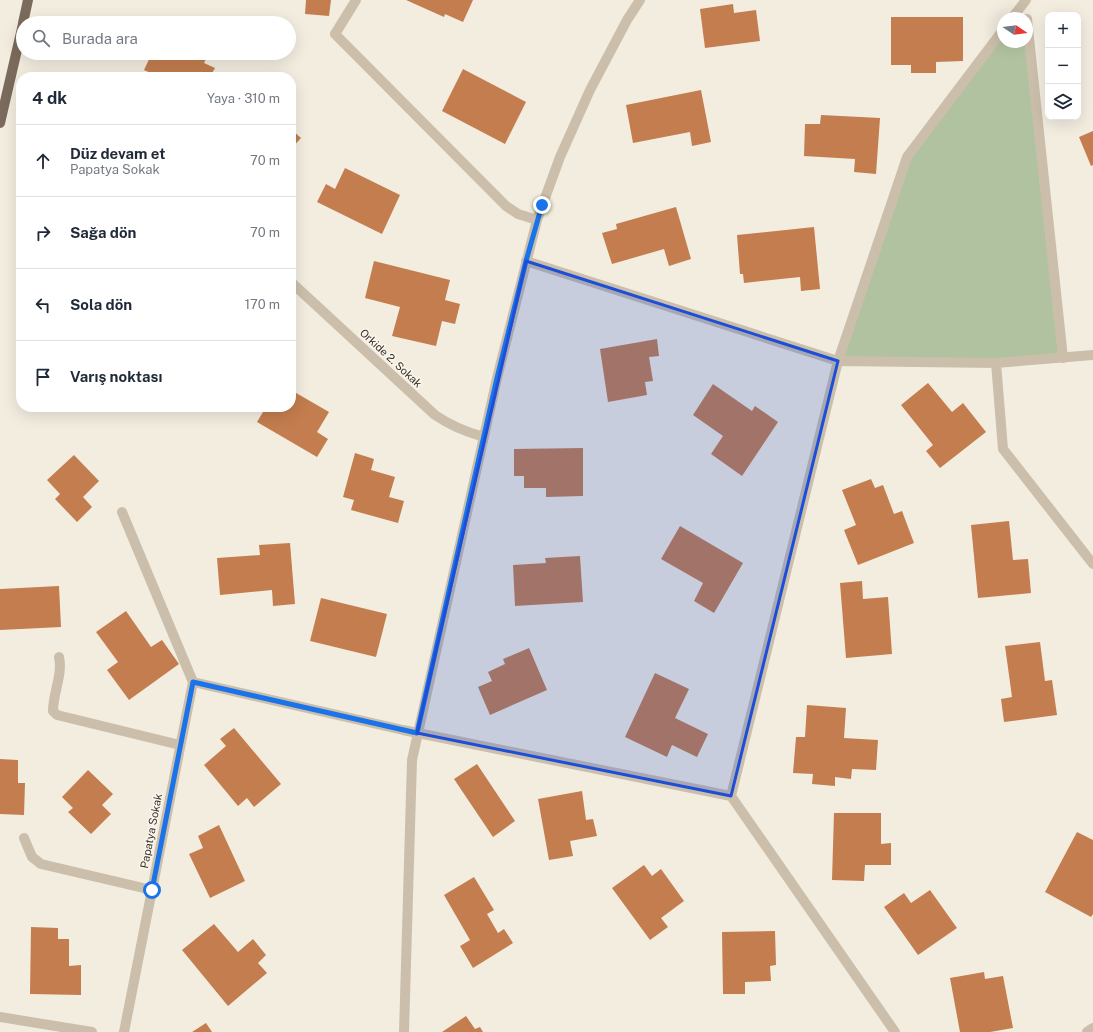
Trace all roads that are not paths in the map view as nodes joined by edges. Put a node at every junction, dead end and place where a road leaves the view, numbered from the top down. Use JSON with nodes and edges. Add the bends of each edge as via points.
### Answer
{"nodes":[{"id":1,"x":28,"y":0,"type":"edge"},
{"id":2,"x":356,"y":0,"type":"edge"},
{"id":3,"x":640,"y":0,"type":"edge"},
{"id":4,"x":1025,"y":0,"type":"edge"},
{"id":5,"x":1016,"y":12,"type":"edge"},
{"id":6,"x":1026,"y":12,"type":"edge"},
{"id":7,"x":25,"y":16,"type":"edge"},
{"id":8,"x":997,"y":38,"type":"edge"},
{"id":9,"x":1030,"y":48,"type":"edge"},
{"id":10,"x":16,"y":53,"type":"edge"},
{"id":11,"x":0,"y":123,"type":"edge"},
{"id":12,"x":537,"y":220,"type":"junction"},
{"id":13,"x":526,"y":261,"type":"junction"},
{"id":14,"x":296,"y":287,"type":"edge"},
{"id":15,"x":1093,"y":355,"type":"edge"},
{"id":16,"x":1063,"y":358,"type":"junction"},
{"id":17,"x":838,"y":361,"type":"junction"},
{"id":18,"x":996,"y":363,"type":"junction"},
{"id":19,"x":484,"y":437,"type":"junction"},
{"id":20,"x":122,"y":512,"type":"dead end"},
{"id":21,"x":1093,"y":564,"type":"edge"},
{"id":22,"x":59,"y":657,"type":"dead end"},
{"id":23,"x":193,"y":682,"type":"junction"},
{"id":24,"x":417,"y":733,"type":"junction"},
{"id":25,"x":180,"y":745,"type":"junction"},
{"id":26,"x":731,"y":796,"type":"junction"},
{"id":27,"x":24,"y":838,"type":"dead end"},
{"id":28,"x":152,"y":890,"type":"junction"},
{"id":29,"x":0,"y":1017,"type":"edge"},
{"id":30,"x":1093,"y":1028,"type":"edge"},
{"id":31,"x":92,"y":1032,"type":"edge"},
{"id":32,"x":124,"y":1032,"type":"edge"},
{"id":33,"x":404,"y":1032,"type":"edge"},
{"id":34,"x":895,"y":1032,"type":"edge"},
{"id":35,"x":1087,"y":1032,"type":"edge"}],
"edges":[{"from":1,"to":7,"type":"main road"},
{"from":2,"to":12,"type":"street","via":[[335,34],[506,206],[518,214]]},
{"from":3,"to":12,"type":"street","via":[[590,90],[560,157]]},
{"from":4,"to":5,"type":"street"},
{"from":4,"to":6,"type":"street"},
{"from":8,"to":17,"type":"street","via":[[907,157]]},
{"from":9,"to":16,"type":"street"},
{"from":10,"to":11,"type":"main road"},
{"from":12,"to":13,"type":"street"},
{"from":13,"to":17,"type":"street"},
{"from":13,"to":19,"type":"street"},
{"from":14,"to":19,"type":"street","name":"Orkide 2. Sokak","via":[[435,415],[466,432]]},
{"from":15,"to":16,"type":"street"},
{"from":16,"to":18,"type":"street"},
{"from":17,"to":18,"type":"street"},
{"from":17,"to":26,"type":"street"},
{"from":18,"to":21,"type":"street","via":[[1003,449]]},
{"from":19,"to":24,"type":"street"},
{"from":20,"to":23,"type":"street"},
{"from":22,"to":25,"type":"street","via":[[61,664],[53,703],[53,711],[57,715]]},
{"from":23,"to":24,"type":"street"},
{"from":23,"to":25,"type":"street","name":"Papatya Sokak"},
{"from":24,"to":26,"type":"street"},
{"from":24,"to":33,"type":"street","via":[[412,760]]},
{"from":25,"to":28,"type":"street","name":"Papatya Sokak"},
{"from":26,"to":34,"type":"street"},
{"from":27,"to":28,"type":"street","via":[[32,857],[42,864]]},
{"from":28,"to":32,"type":"street","name":"Papatya Sokak"},
{"from":29,"to":31,"type":"street"},
{"from":30,"to":35,"type":"street"}]}
